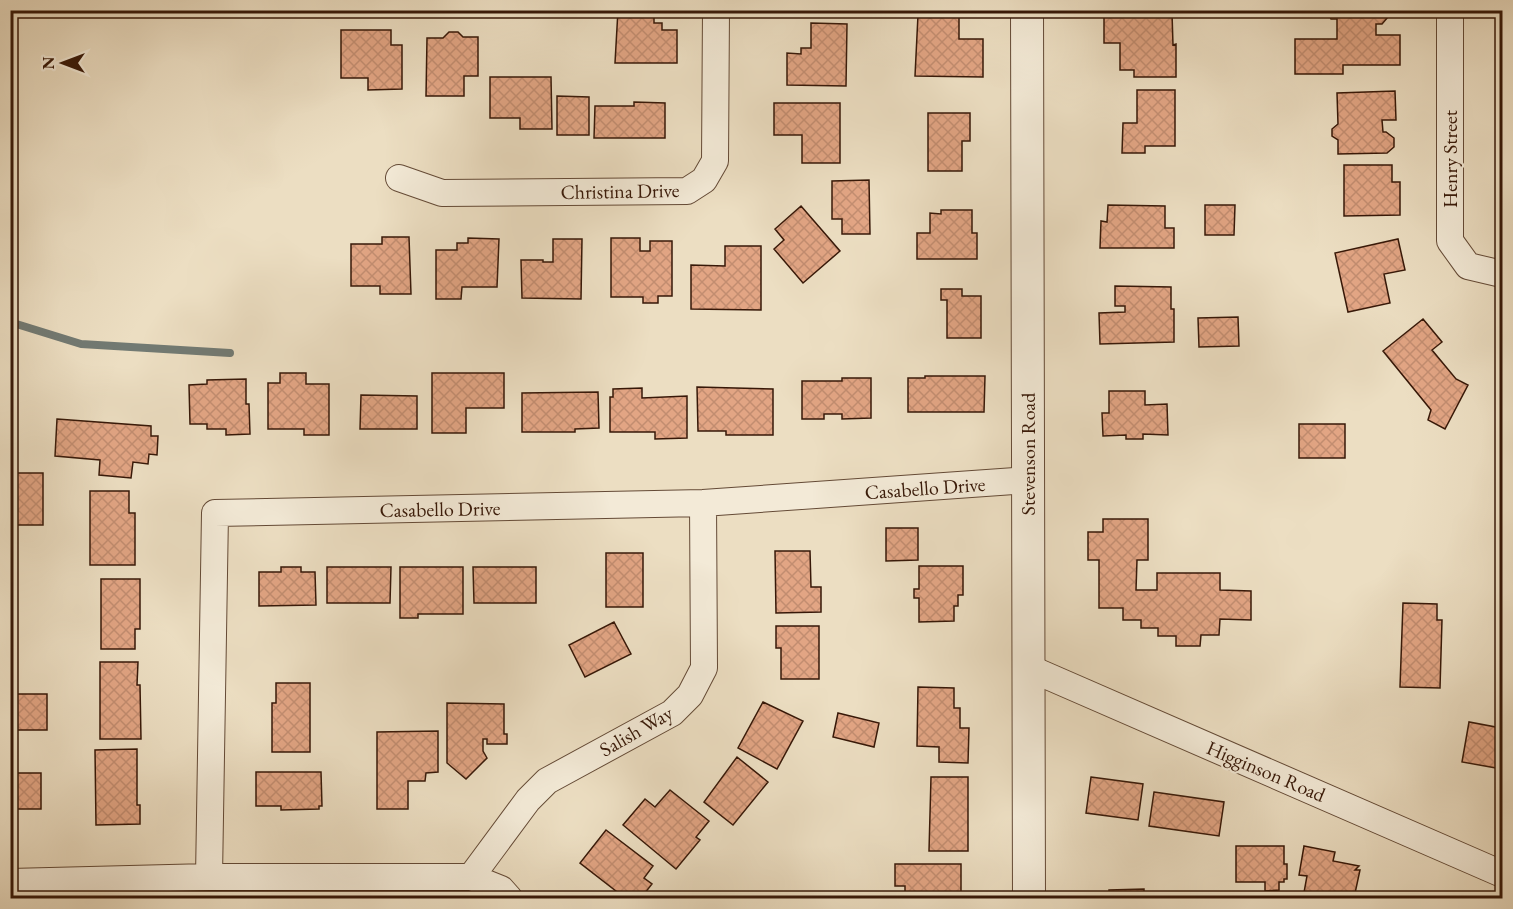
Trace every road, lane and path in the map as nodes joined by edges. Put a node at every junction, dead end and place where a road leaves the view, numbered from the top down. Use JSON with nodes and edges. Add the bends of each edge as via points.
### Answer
{"nodes":[{"id":1,"x":716,"y":10,"type":"edge"},
{"id":2,"x":1027,"y":10,"type":"edge"},
{"id":3,"x":1450,"y":10,"type":"edge"},
{"id":4,"x":399,"y":178,"type":"dead end"},
{"id":5,"x":1503,"y":274,"type":"edge"},
{"id":6,"x":1028,"y":480,"type":"junction"},
{"id":7,"x":703,"y":503,"type":"junction"},
{"id":8,"x":1029,"y":668,"type":"junction"},
{"id":9,"x":1503,"y":874,"type":"edge"},
{"id":10,"x":209,"y":877,"type":"junction"},
{"id":11,"x":471,"y":877,"type":"junction"},
{"id":12,"x":10,"y":882,"type":"edge"},
{"id":13,"x":509,"y":898,"type":"edge"},
{"id":14,"x":1029,"y":898,"type":"edge"}],
"edges":[{"from":1,"to":4,"type":"street","name":"Christina Drive","via":[[715,161],[704,180],[687,191],[442,193]]},
{"from":2,"to":6,"type":"street","name":"Stevenson Road"},
{"from":3,"to":5,"type":"street","name":"Henry Street","via":[[1450,241],[1468,266]]},
{"from":6,"to":7,"type":"street","name":"Casabello Drive"},
{"from":6,"to":8,"type":"street","name":"Stevenson Road"},
{"from":7,"to":10,"type":"street","name":"Casabello Drive","via":[[215,513]]},
{"from":7,"to":11,"type":"street","name":"Salish Way","via":[[704,668],[690,694],[672,713],[547,781]]},
{"from":8,"to":9,"type":"street","name":"Higginson Road"},
{"from":8,"to":14,"type":"street","name":"Stevenson Road"},
{"from":10,"to":11,"type":"street"},
{"from":10,"to":12,"type":"street"},
{"from":11,"to":13,"type":"street","via":[[501,889]]}]}
